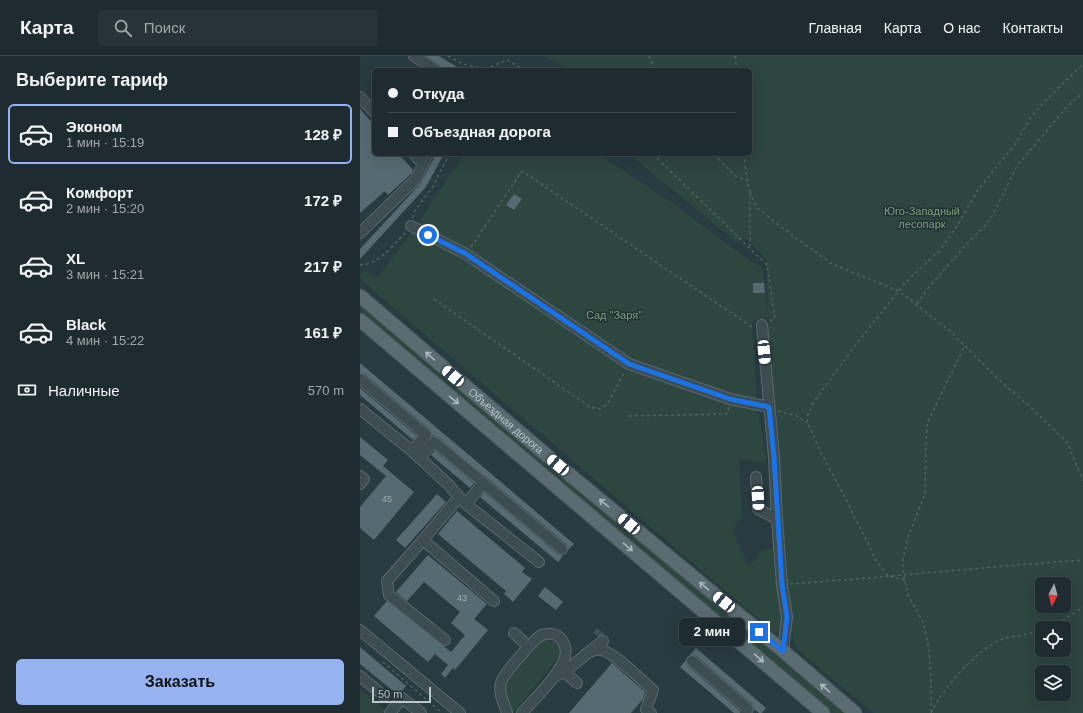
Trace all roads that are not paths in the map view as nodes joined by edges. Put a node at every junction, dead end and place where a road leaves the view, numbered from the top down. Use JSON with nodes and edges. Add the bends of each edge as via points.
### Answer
{"nodes":[{"id":1,"x":414,"y":56,"type":"edge"},
{"id":2,"x":433,"y":68,"type":"edge"},
{"id":3,"x":360,"y":97,"type":"edge"},
{"id":4,"x":372,"y":110,"type":"edge"},
{"id":5,"x":416,"y":156,"type":"edge"},
{"id":6,"x":427,"y":156,"type":"edge"},
{"id":7,"x":423,"y":164,"type":"junction"},
{"id":8,"x":411,"y":226,"type":"road end"},
{"id":9,"x":360,"y":232,"type":"edge"},
{"id":10,"x":360,"y":296,"type":"edge"},
{"id":11,"x":360,"y":320,"type":"edge"},
{"id":12,"x":762,"y":325,"type":"road end"},
{"id":13,"x":360,"y":379,"type":"edge"},
{"id":14,"x":769,"y":407,"type":"junction"},
{"id":15,"x":362,"y":414,"type":"edge"},
{"id":16,"x":416,"y":455,"type":"junction"},
{"id":17,"x":360,"y":476,"type":"edge"},
{"id":18,"x":756,"y":477,"type":"dead end"},
{"id":19,"x":478,"y":478,"type":"dead end"},
{"id":20,"x":360,"y":484,"type":"edge"},
{"id":21,"x":463,"y":500,"type":"junction"},
{"id":22,"x":777,"y":518,"type":"junction"},
{"id":23,"x":423,"y":540,"type":"junction"},
{"id":24,"x":562,"y":549,"type":"dead end"},
{"id":25,"x":539,"y":562,"type":"dead end"},
{"id":26,"x":494,"y":601,"type":"dead end"},
{"id":27,"x":360,"y":630,"type":"edge"},
{"id":28,"x":514,"y":633,"type":"dead end"},
{"id":29,"x":600,"y":638,"type":"tunnel mouth"},
{"id":30,"x":446,"y":640,"type":"dead end"},
{"id":31,"x":528,"y":646,"type":"junction"},
{"id":32,"x":783,"y":651,"type":"junction"},
{"id":33,"x":586,"y":654,"type":"junction"},
{"id":34,"x":692,"y":661,"type":"dead end"},
{"id":35,"x":564,"y":672,"type":"junction"},
{"id":36,"x":360,"y":676,"type":"edge"},
{"id":37,"x":552,"y":678,"type":"junction"},
{"id":38,"x":577,"y":683,"type":"dead end"},
{"id":39,"x":384,"y":696,"type":"dead end"},
{"id":40,"x":449,"y":710,"type":"edge"},
{"id":41,"x":390,"y":713,"type":"edge"},
{"id":42,"x":421,"y":713,"type":"edge"},
{"id":43,"x":460,"y":713,"type":"edge"},
{"id":44,"x":507,"y":713,"type":"edge"},
{"id":45,"x":522,"y":713,"type":"edge"},
{"id":46,"x":651,"y":713,"type":"edge"},
{"id":47,"x":745,"y":713,"type":"edge"},
{"id":48,"x":823,"y":713,"type":"edge"},
{"id":49,"x":855,"y":713,"type":"edge"}],
"edges":[{"from":1,"to":2,"type":"street"},
{"from":3,"to":4,"type":"street"},
{"from":5,"to":7,"type":"street"},
{"from":6,"to":7,"type":"street"},
{"from":7,"to":9,"type":"street","via":[[416,179]]},
{"from":8,"to":14,"type":"street","via":[[466,254],[629,364],[730,399]]},
{"from":32,"to":10,"type":"main road","name":"Объездная дорога","one_way":true,"via":[[558,465]]},
{"from":11,"to":48,"type":"main road","name":"Объездная дорога","one_way":true},
{"from":12,"to":14,"type":"street"},
{"from":13,"to":16,"type":"street","via":[[426,435]]},
{"from":14,"to":22,"type":"street"},
{"from":15,"to":16,"type":"street"},
{"from":16,"to":19,"type":"street","via":[[434,442]]},
{"from":16,"to":21,"type":"street"},
{"from":17,"to":20,"type":"street","via":[[364,479]]},
{"from":18,"to":22,"type":"street","via":[[758,509]]},
{"from":21,"to":23,"type":"street"},
{"from":21,"to":24,"type":"street","via":[[484,483]]},
{"from":21,"to":25,"type":"street"},
{"from":22,"to":32,"type":"street","via":[[787,617]]},
{"from":23,"to":26,"type":"street"},
{"from":23,"to":30,"type":"street","via":[[387,581],[389,595]]},
{"from":27,"to":40,"type":"street"},
{"from":28,"to":31,"type":"street"},
{"from":29,"to":33,"type":"street"},
{"from":31,"to":37,"type":"street","via":[[543,634],[552,634],[564,642],[564,659]]},
{"from":31,"to":44,"type":"street","via":[[502,681],[501,694]]},
{"from":49,"to":32,"type":"main road","name":"Объездная дорога","one_way":true},
{"from":33,"to":35,"type":"street"},
{"from":33,"to":46,"type":"street","via":[[596,650],[610,653],[653,690],[646,709]]},
{"from":34,"to":47,"type":"street","via":[[748,709]]},
{"from":35,"to":37,"type":"street"},
{"from":35,"to":38,"type":"street"},
{"from":36,"to":39,"type":"street"},
{"from":37,"to":45,"type":"street"},
{"from":40,"to":43,"type":"street"},
{"from":41,"to":42,"type":"street","via":[[402,698]]}]}
